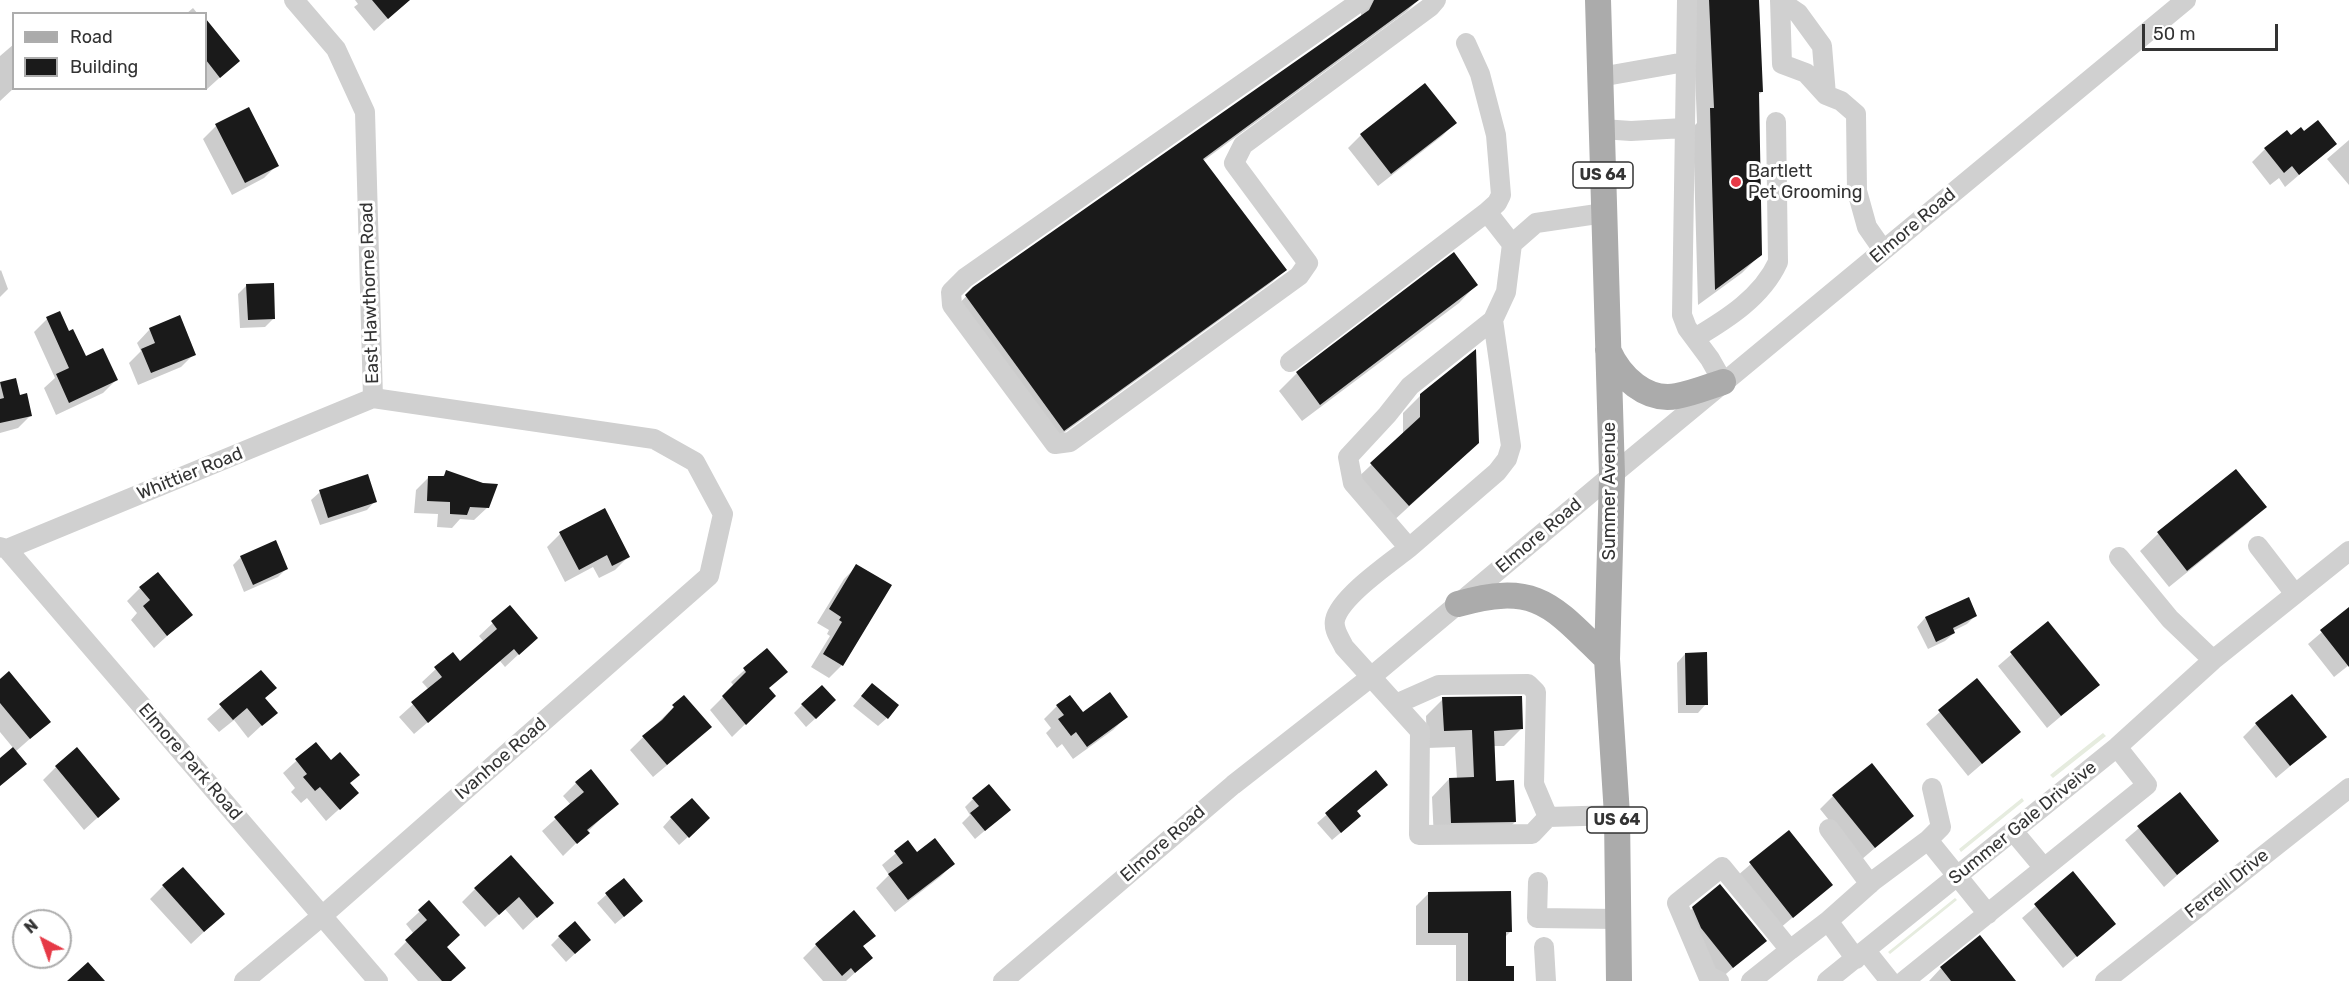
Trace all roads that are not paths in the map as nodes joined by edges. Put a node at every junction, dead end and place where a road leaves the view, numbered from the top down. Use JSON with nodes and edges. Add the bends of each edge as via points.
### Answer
{"nodes":[{"id":1,"x":294,"y":0,"type":"edge"},
{"id":2,"x":1362,"y":0,"type":"edge"},
{"id":3,"x":1436,"y":0,"type":"edge"},
{"id":4,"x":1598,"y":0,"type":"edge"},
{"id":5,"x":1687,"y":0,"type":"edge"},
{"id":6,"x":1780,"y":0,"type":"edge"},
{"id":7,"x":2186,"y":0,"type":"edge"},
{"id":8,"x":1466,"y":43,"type":"dead end"},
{"id":9,"x":1685,"y":62,"type":"junction"},
{"id":10,"x":1600,"y":76,"type":"junction"},
{"id":11,"x":1826,"y":94,"type":"junction"},
{"id":12,"x":1776,"y":122,"type":"dead end"},
{"id":13,"x":1684,"y":128,"type":"junction"},
{"id":14,"x":1602,"y":129,"type":"junction"},
{"id":15,"x":1487,"y":212,"type":"junction"},
{"id":16,"x":1604,"y":213,"type":"junction"},
{"id":17,"x":1512,"y":244,"type":"junction"},
{"id":18,"x":1883,"y":250,"type":"junction"},
{"id":19,"x":1493,"y":320,"type":"junction"},
{"id":20,"x":1695,"y":338,"type":"junction"},
{"id":21,"x":1608,"y":350,"type":"junction"},
{"id":22,"x":1290,"y":362,"type":"dead end"},
{"id":23,"x":1723,"y":382,"type":"junction"},
{"id":24,"x":373,"y":398,"type":"junction"},
{"id":25,"x":1612,"y":475,"type":"junction"},
{"id":26,"x":723,"y":514,"type":"joint"},
{"id":27,"x":2258,"y":546,"type":"dead end"},
{"id":28,"x":4,"y":548,"type":"edge"},
{"id":29,"x":1409,"y":548,"type":"junction"},
{"id":30,"x":2349,"y":551,"type":"edge"},
{"id":31,"x":2119,"y":557,"type":"dead end"},
{"id":32,"x":2295,"y":594,"type":"junction"},
{"id":33,"x":1458,"y":604,"type":"junction"},
{"id":34,"x":1607,"y":659,"type":"junction"},
{"id":35,"x":2213,"y":660,"type":"junction"},
{"id":36,"x":1371,"y":677,"type":"junction"},
{"id":37,"x":1396,"y":704,"type":"junction"},
{"id":38,"x":2117,"y":747,"type":"junction"},
{"id":39,"x":1932,"y":788,"type":"dead end"},
{"id":40,"x":2349,"y":788,"type":"edge"},
{"id":41,"x":1617,"y":816,"type":"junction"},
{"id":42,"x":1548,"y":817,"type":"junction"},
{"id":43,"x":1829,"y":829,"type":"dead end"},
{"id":44,"x":2013,"y":831,"type":"junction"},
{"id":45,"x":1928,"y":840,"type":"junction"},
{"id":46,"x":2044,"y":868,"type":"junction"},
{"id":47,"x":1958,"y":876,"type":"junction"},
{"id":48,"x":1538,"y":882,"type":"dead end"},
{"id":49,"x":1870,"y":884,"type":"junction"},
{"id":50,"x":1988,"y":914,"type":"junction"},
{"id":51,"x":322,"y":916,"type":"junction"},
{"id":52,"x":1618,"y":919,"type":"junction"},
{"id":53,"x":1828,"y":921,"type":"junction"},
{"id":54,"x":1544,"y":947,"type":"dead end"},
{"id":55,"x":1790,"y":950,"type":"junction"},
{"id":56,"x":1861,"y":955,"type":"junction"},
{"id":57,"x":2127,"y":974,"type":"edge"},
{"id":58,"x":244,"y":981,"type":"edge"},
{"id":59,"x":378,"y":981,"type":"edge"},
{"id":60,"x":1003,"y":981,"type":"edge"},
{"id":61,"x":1545,"y":981,"type":"edge"},
{"id":62,"x":1619,"y":981,"type":"edge"},
{"id":63,"x":1719,"y":981,"type":"edge"},
{"id":64,"x":1751,"y":981,"type":"edge"},
{"id":65,"x":1827,"y":981,"type":"edge"},
{"id":66,"x":1890,"y":981,"type":"edge"},
{"id":67,"x":1904,"y":981,"type":"edge"},
{"id":68,"x":2105,"y":981,"type":"edge"}],
"edges":[{"from":1,"to":24,"type":"street","name":"East Hawthorne Road","via":[[336,49],[365,112]]},
{"from":2,"to":3,"type":"street","via":[[975,271],[951,292],[952,304],[1055,444],[1071,442],[1299,276],[1308,263],[1234,163],[1243,145]]},
{"from":4,"to":10,"type":"main road","name":"Summer Avenue","number":"US 64"},
{"from":5,"to":9,"type":"street"},
{"from":6,"to":11,"type":"street","via":[[1798,13],[1822,46]]},
{"from":6,"to":11,"type":"street","via":[[1782,64],[1806,73]]},
{"from":7,"to":18,"type":"street","name":"Elmore Road"},
{"from":8,"to":15,"type":"street","via":[[1480,74],[1496,135],[1501,195]]},
{"from":9,"to":10,"type":"street"},
{"from":9,"to":13,"type":"street"},
{"from":10,"to":14,"type":"main road","name":"Summer Avenue","number":"US 64"},
{"from":11,"to":18,"type":"street","via":[[1856,114],[1857,191],[1867,227]]},
{"from":12,"to":20,"type":"street","via":[[1779,262],[1772,278],[1743,307]]},
{"from":13,"to":14,"type":"street"},
{"from":13,"to":20,"type":"street","via":[[1682,315]]},
{"from":14,"to":16,"type":"main road","name":"Summer Avenue","number":"US 64"},
{"from":15,"to":17,"type":"street"},
{"from":15,"to":22,"type":"street"},
{"from":16,"to":17,"type":"street","via":[[1536,223]]},
{"from":16,"to":21,"type":"main road","name":"Summer Avenue","number":"US 64"},
{"from":17,"to":19,"type":"street","via":[[1506,292]]},
{"from":18,"to":23,"type":"street","name":"Elmore Road"},
{"from":19,"to":29,"type":"street","via":[[1511,446],[1507,459]]},
{"from":19,"to":29,"type":"street","via":[[1410,386],[1348,457],[1353,483]]},
{"from":20,"to":23,"type":"street"},
{"from":21,"to":23,"type":"main road","via":[[1625,377],[1656,397],[1676,397]]},
{"from":21,"to":25,"type":"main road","name":"Summer Avenue","number":"US 64"},
{"from":23,"to":25,"type":"street","name":"Elmore Road"},
{"from":24,"to":26,"type":"street","name":"East Hawthorne Road","via":[[654,439],[695,462]]},
{"from":24,"to":28,"type":"street","name":"Whittier Road"},
{"from":25,"to":33,"type":"street","name":"Elmore Road"},
{"from":25,"to":34,"type":"main road","name":"Summer Avenue","number":"US 64"},
{"from":26,"to":51,"type":"street","name":"Ivanhoe Road","via":[[709,576]]},
{"from":27,"to":32,"type":"street"},
{"from":28,"to":51,"type":"street","name":"Elmore Park Road"},
{"from":29,"to":36,"type":"street","via":[[1344,603],[1335,619],[1335,631],[1344,647]]},
{"from":30,"to":32,"type":"street"},
{"from":31,"to":35,"type":"street","via":[[2170,619]]},
{"from":32,"to":35,"type":"street"},
{"from":33,"to":34,"type":"main road","via":[[1507,594],[1538,601],[1564,618]]},
{"from":33,"to":36,"type":"street","name":"Elmore Road"},
{"from":34,"to":41,"type":"main road","name":"Summer Avenue","number":"US 64"},
{"from":35,"to":38,"type":"street","name":"Summer Gale Driveive"},
{"from":36,"to":37,"type":"street"},
{"from":36,"to":60,"type":"street","name":"Elmore Road","via":[[1233,784]]},
{"from":37,"to":42,"type":"street","via":[[1439,685],[1528,684],[1536,692],[1534,784]]},
{"from":37,"to":42,"type":"street","via":[[1420,731],[1419,835],[1532,834]]},
{"from":38,"to":44,"type":"street","name":"Summer Gale Driveive"},
{"from":38,"to":46,"type":"street","via":[[2147,785]]},
{"from":39,"to":45,"type":"street","via":[[1941,827]]},
{"from":40,"to":57,"type":"street","name":"Ferrell Drive"},
{"from":41,"to":42,"type":"street"},
{"from":41,"to":52,"type":"main road","name":"Summer Avenue","number":"US 64"},
{"from":43,"to":49,"type":"street"},
{"from":44,"to":46,"type":"street"},
{"from":44,"to":47,"type":"street","name":"Summer Gale Driveive"},
{"from":45,"to":47,"type":"street"},
{"from":45,"to":49,"type":"street"},
{"from":46,"to":50,"type":"street"},
{"from":47,"to":50,"type":"street"},
{"from":47,"to":56,"type":"street","name":"Summer Gale Driveive"},
{"from":48,"to":52,"type":"street","via":[[1538,918]]},
{"from":49,"to":53,"type":"street"},
{"from":50,"to":67,"type":"street"},
{"from":51,"to":58,"type":"street","name":"Ivanhoe Road"},
{"from":51,"to":59,"type":"street","name":"Elmore Park Road"},
{"from":52,"to":62,"type":"main road","name":"Summer Avenue","number":"US 64"},
{"from":53,"to":55,"type":"street"},
{"from":53,"to":56,"type":"street"},
{"from":54,"to":61,"type":"street"},
{"from":55,"to":63,"type":"street","via":[[1722,867],[1677,903],[1708,976]]},
{"from":55,"to":64,"type":"street"},
{"from":56,"to":65,"type":"street","name":"Summer Gale Driveive"},
{"from":56,"to":66,"type":"street"},
{"from":57,"to":68,"type":"street","name":"Ferrell Drive"}]}
